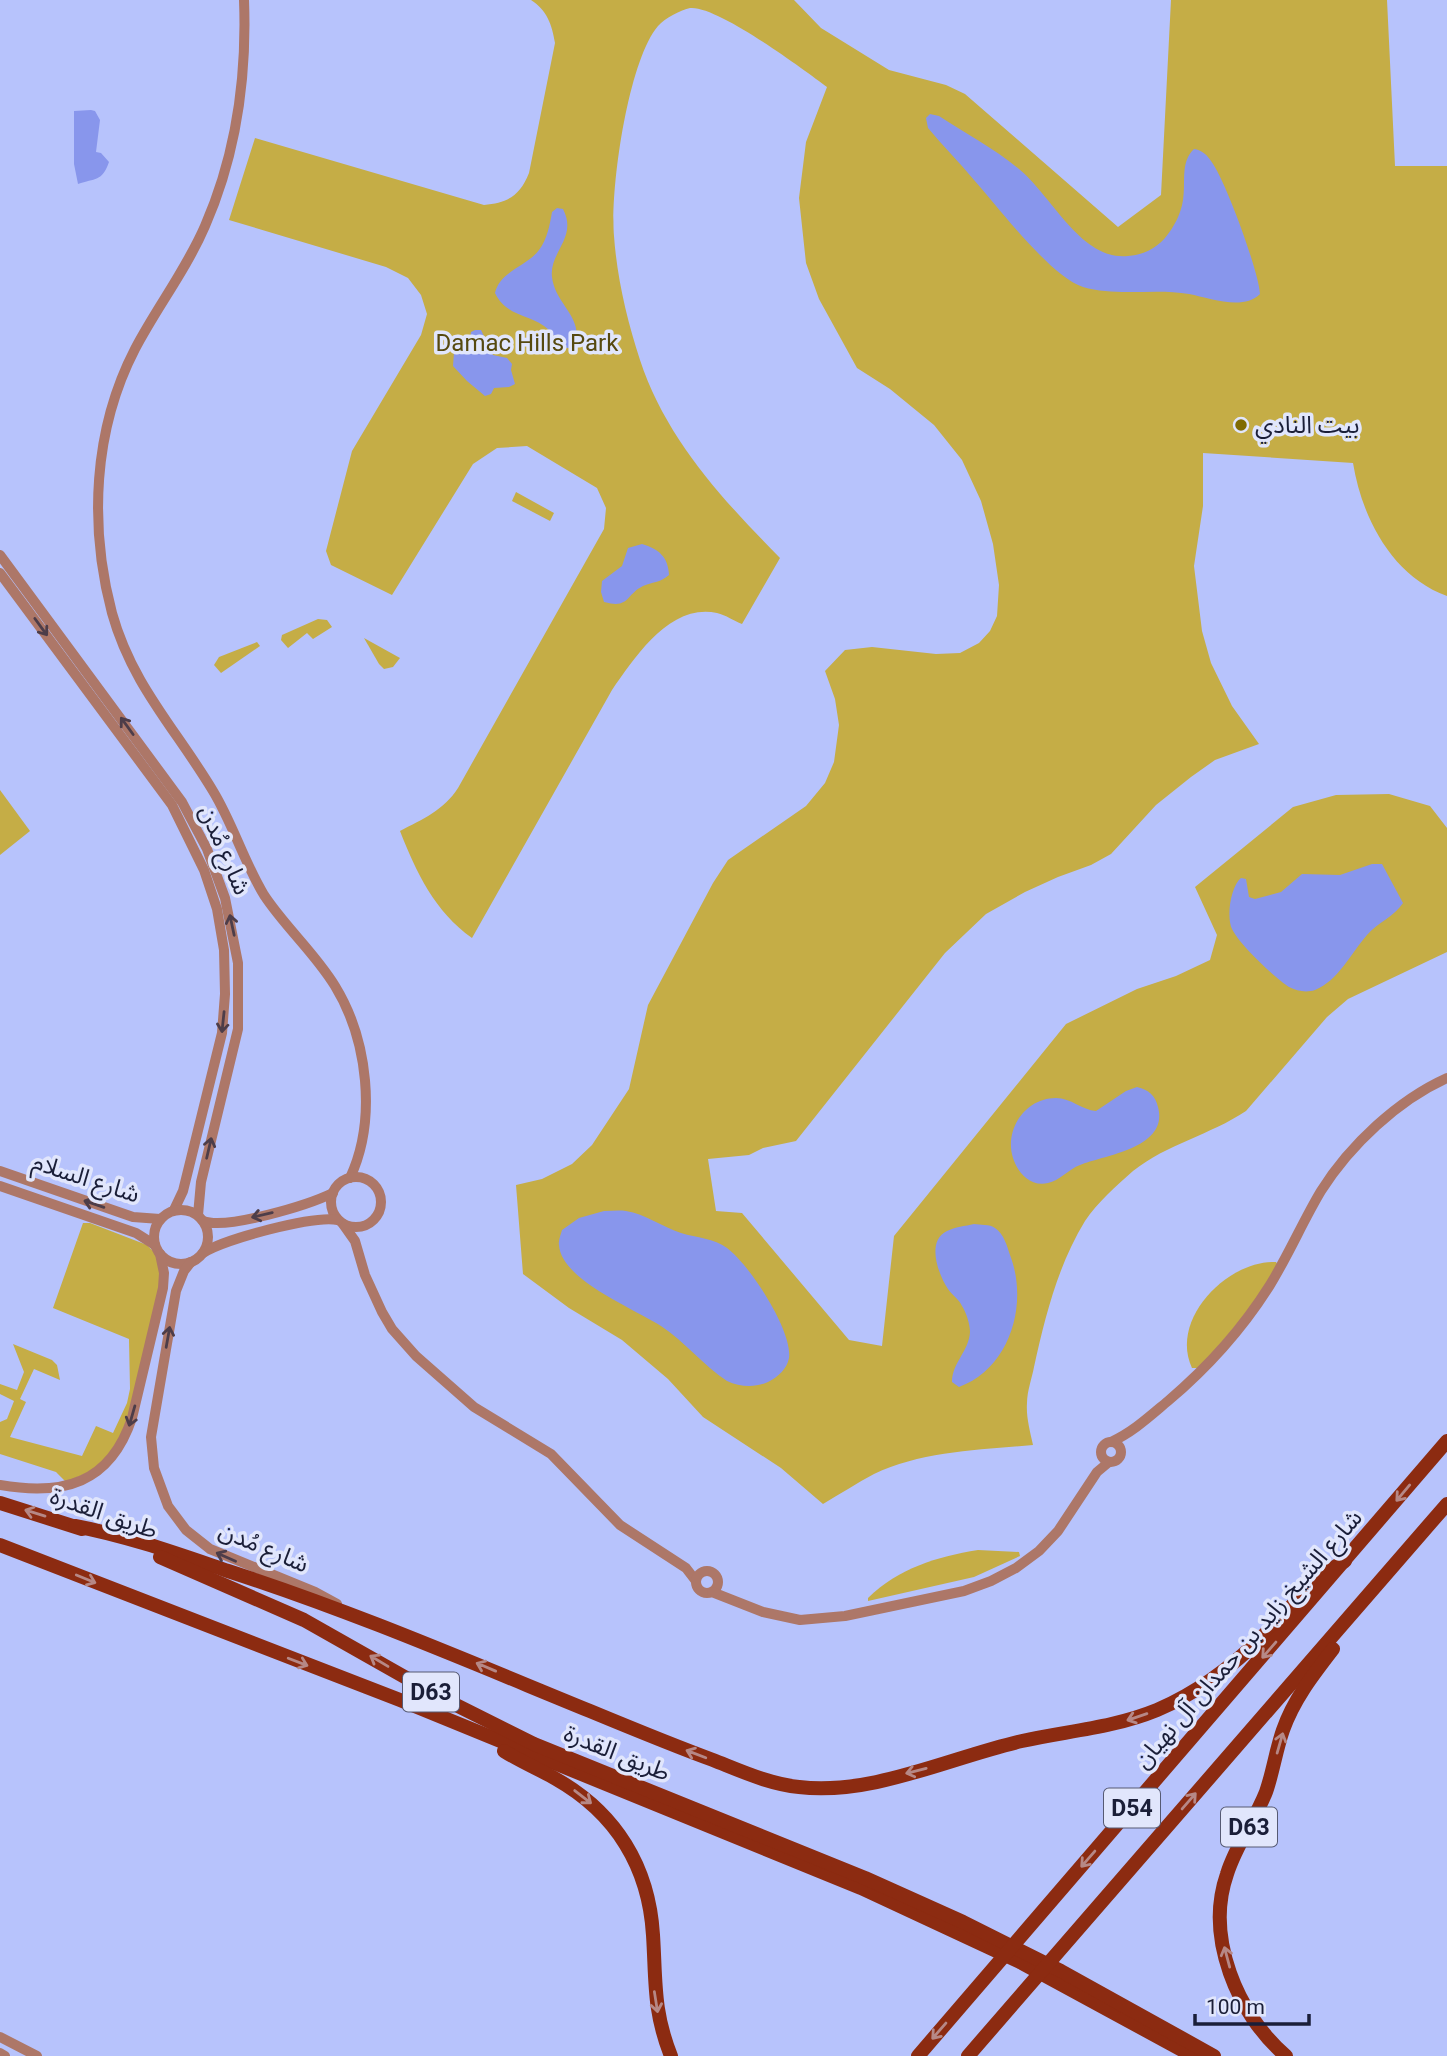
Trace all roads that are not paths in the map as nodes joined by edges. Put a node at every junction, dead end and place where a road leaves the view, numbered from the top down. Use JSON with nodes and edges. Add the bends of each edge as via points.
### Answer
{"nodes":[{"id":1,"x":244,"y":0,"type":"edge"},
{"id":2,"x":0,"y":555,"type":"edge"},
{"id":3,"x":0,"y":573,"type":"edge"},
{"id":4,"x":1447,"y":1077,"type":"edge"},
{"id":5,"x":360,"y":1153,"type":"junction"},
{"id":6,"x":0,"y":1171,"type":"edge"},
{"id":7,"x":350,"y":1178,"type":"junction"},
{"id":8,"x":369,"y":1181,"type":"junction"},
{"id":9,"x":0,"y":1186,"type":"edge"},
{"id":10,"x":333,"y":1193,"type":"junction"},
{"id":11,"x":174,"y":1210,"type":"junction"},
{"id":12,"x":201,"y":1218,"type":"junction"},
{"id":13,"x":160,"y":1219,"type":"junction"},
{"id":14,"x":238,"y":1221,"type":"junction"},
{"id":15,"x":341,"y":1222,"type":"junction"},
{"id":16,"x":370,"y":1223,"type":"junction"},
{"id":17,"x":243,"y":1237,"type":"junction"},
{"id":18,"x":357,"y":1247,"type":"junction"},
{"id":19,"x":157,"y":1249,"type":"junction"},
{"id":20,"x":203,"y":1253,"type":"junction"},
{"id":21,"x":191,"y":1262,"type":"junction"},
{"id":22,"x":145,"y":1362,"type":"junction"},
{"id":23,"x":163,"y":1365,"type":"junction"},
{"id":24,"x":1132,"y":1431,"type":"junction"},
{"id":25,"x":1447,"y":1441,"type":"edge"},
{"id":26,"x":1111,"y":1442,"type":"junction"},
{"id":27,"x":1121,"y":1450,"type":"junction"},
{"id":28,"x":1105,"y":1460,"type":"junction"},
{"id":29,"x":0,"y":1485,"type":"edge"},
{"id":30,"x":0,"y":1503,"type":"edge"},
{"id":31,"x":1447,"y":1504,"type":"edge"},
{"id":32,"x":75,"y":1526,"type":"junction"},
{"id":33,"x":0,"y":1545,"type":"edge"},
{"id":34,"x":1345,"y":1561,"type":"junction"},
{"id":35,"x":686,"y":1567,"type":"junction"},
{"id":36,"x":704,"y":1571,"type":"junction"},
{"id":37,"x":696,"y":1581,"type":"junction"},
{"id":38,"x":715,"y":1588,"type":"junction"},
{"id":39,"x":1363,"y":1601,"type":"junction"},
{"id":40,"x":355,"y":1615,"type":"junction"},
{"id":41,"x":484,"y":1735,"type":"junction"},
{"id":42,"x":863,"y":1883,"type":"junction"},
{"id":43,"x":1156,"y":2029,"type":"junction"},
{"id":44,"x":0,"y":2037,"type":"edge"},
{"id":45,"x":0,"y":2053,"type":"edge"},
{"id":46,"x":5,"y":2056,"type":"edge"},
{"id":47,"x":37,"y":2056,"type":"edge"},
{"id":48,"x":671,"y":2056,"type":"edge"},
{"id":49,"x":918,"y":2056,"type":"edge"},
{"id":50,"x":968,"y":2056,"type":"edge"},
{"id":51,"x":1193,"y":2056,"type":"edge"},
{"id":52,"x":1214,"y":2056,"type":"edge"},
{"id":53,"x":1286,"y":2056,"type":"edge"}],
"edges":[{"from":1,"to":5,"type":"street","via":[[242,87],[219,188],[190,255],[134,350],[112,407],[99,476],[100,557],[113,617],[136,674],[212,789],[273,909],[318,962],[346,1008],[364,1074]]},
{"from":12,"to":2,"type":"street","name":"شارع مُدن","one_way":true,"via":[[201,1182],[238,1029],[238,962],[225,898],[207,849],[182,802]]},
{"from":3,"to":11,"type":"street","name":"شارع مُدن","one_way":true,"via":[[172,805],[204,870],[217,909],[224,950],[222,1033],[183,1191]]},
{"from":4,"to":24,"type":"street","via":[[1408,1099],[1365,1138],[1324,1187],[1273,1279],[1239,1328],[1190,1381]]},
{"from":5,"to":7,"type":"street"},
{"from":5,"to":8,"type":"street"},
{"from":13,"to":6,"type":"street","name":"شارع السلام","one_way":true,"via":[[133,1217]]},
{"from":7,"to":8,"type":"street"},
{"from":7,"to":10,"type":"street"},
{"from":8,"to":16,"type":"street","via":[[381,1202]]},
{"from":9,"to":19,"type":"street","name":"شارع السلام","via":[[136,1233]]},
{"from":10,"to":14,"type":"street","one_way":true},
{"from":10,"to":15,"type":"street","via":[[333,1212]]},
{"from":11,"to":12,"type":"street","via":[[191,1211]]},
{"from":11,"to":13,"type":"street"},
{"from":12,"to":14,"type":"street","via":[[217,1224]]},
{"from":12,"to":20,"type":"street","via":[[208,1237]]},
{"from":13,"to":19,"type":"street","via":[[154,1232]]},
{"from":14,"to":17,"type":"street"},
{"from":15,"to":16,"type":"street","via":[[360,1227]]},
{"from":15,"to":17,"type":"street","via":[[323,1218]]},
{"from":15,"to":18,"type":"street"},
{"from":16,"to":18,"type":"street"},
{"from":17,"to":20,"type":"street"},
{"from":18,"to":35,"type":"street","via":[[382,1312],[416,1356],[474,1407],[551,1454],[620,1525]]},
{"from":19,"to":21,"type":"street","via":[[171,1262]]},
{"from":19,"to":22,"type":"street","via":[[164,1280]]},
{"from":20,"to":21,"type":"street"},
{"from":23,"to":21,"type":"street","name":"شارع مُدن","one_way":true,"via":[[176,1291]]},
{"from":22,"to":23,"type":"street"},
{"from":22,"to":29,"type":"street","one_way":true,"via":[[126,1436],[105,1465],[57,1488],[28,1490]]},
{"from":40,"to":23,"type":"street","name":"شارع مُدن","one_way":true,"via":[[315,1592],[219,1554],[179,1522],[159,1487],[152,1458],[152,1427]]},
{"from":24,"to":26,"type":"street"},
{"from":24,"to":27,"type":"street"},
{"from":25,"to":34,"type":"main road","name":"شارع الشيخ زايد بن حمدان آل نهيان","number":"D54","one_way":true},
{"from":26,"to":27,"type":"street"},
{"from":26,"to":28,"type":"street","via":[[1101,1447]]},
{"from":27,"to":28,"type":"street","via":[[1118,1459]]},
{"from":28,"to":38,"type":"street","via":[[1072,1514],[1039,1551],[1016,1568],[964,1591],[823,1619],[780,1617]]},
{"from":32,"to":30,"type":"main road","name":"طريق القدرة","number":"D63","one_way":true},
{"from":31,"to":39,"type":"main road","number":"D54"},
{"from":32,"to":40,"type":"main road","via":[[136,1540]]},
{"from":42,"to":32,"type":"main road","name":"طريق القدرة","number":"D63","one_way":true,"via":[[534,1744],[280,1608]]},
{"from":33,"to":41,"type":"main road","name":"طريق القدرة","number":"D63","one_way":true},
{"from":34,"to":40,"type":"main road","one_way":true,"via":[[1311,1584],[1266,1634],[1220,1674],[1157,1710],[1109,1726],[1024,1741],[833,1788],[797,1787],[753,1776]]},
{"from":34,"to":49,"type":"main road","name":"شارع الشيخ زايد بن حمدان آل نهيان","number":"D54","one_way":true},
{"from":35,"to":36,"type":"street"},
{"from":35,"to":37,"type":"street"},
{"from":36,"to":37,"type":"street"},
{"from":36,"to":38,"type":"street","via":[[714,1573]]},
{"from":37,"to":38,"type":"street","via":[[701,1591]]},
{"from":50,"to":39,"type":"main road","number":"D54","one_way":true},
{"from":53,"to":39,"type":"main road","number":"D63","one_way":true,"via":[[1241,2000],[1225,1951],[1219,1908],[1227,1871],[1260,1807],[1296,1700]]},
{"from":41,"to":42,"type":"main road","name":"طريق القدرة","number":"D63"},
{"from":41,"to":48,"type":"main road","one_way":true,"via":[[580,1795],[623,1838],[640,1872],[650,1909],[657,2007]]},
{"from":42,"to":43,"type":"main road","name":"طريق القدرة","number":"D63","via":[[1000,1940]]},
{"from":43,"to":51,"type":"main road","name":"طريق القدرة","number":"D63"},
{"from":43,"to":52,"type":"main road","name":"طريق القدرة","number":"D63"},
{"from":44,"to":47,"type":"street"},
{"from":45,"to":46,"type":"street"}]}
